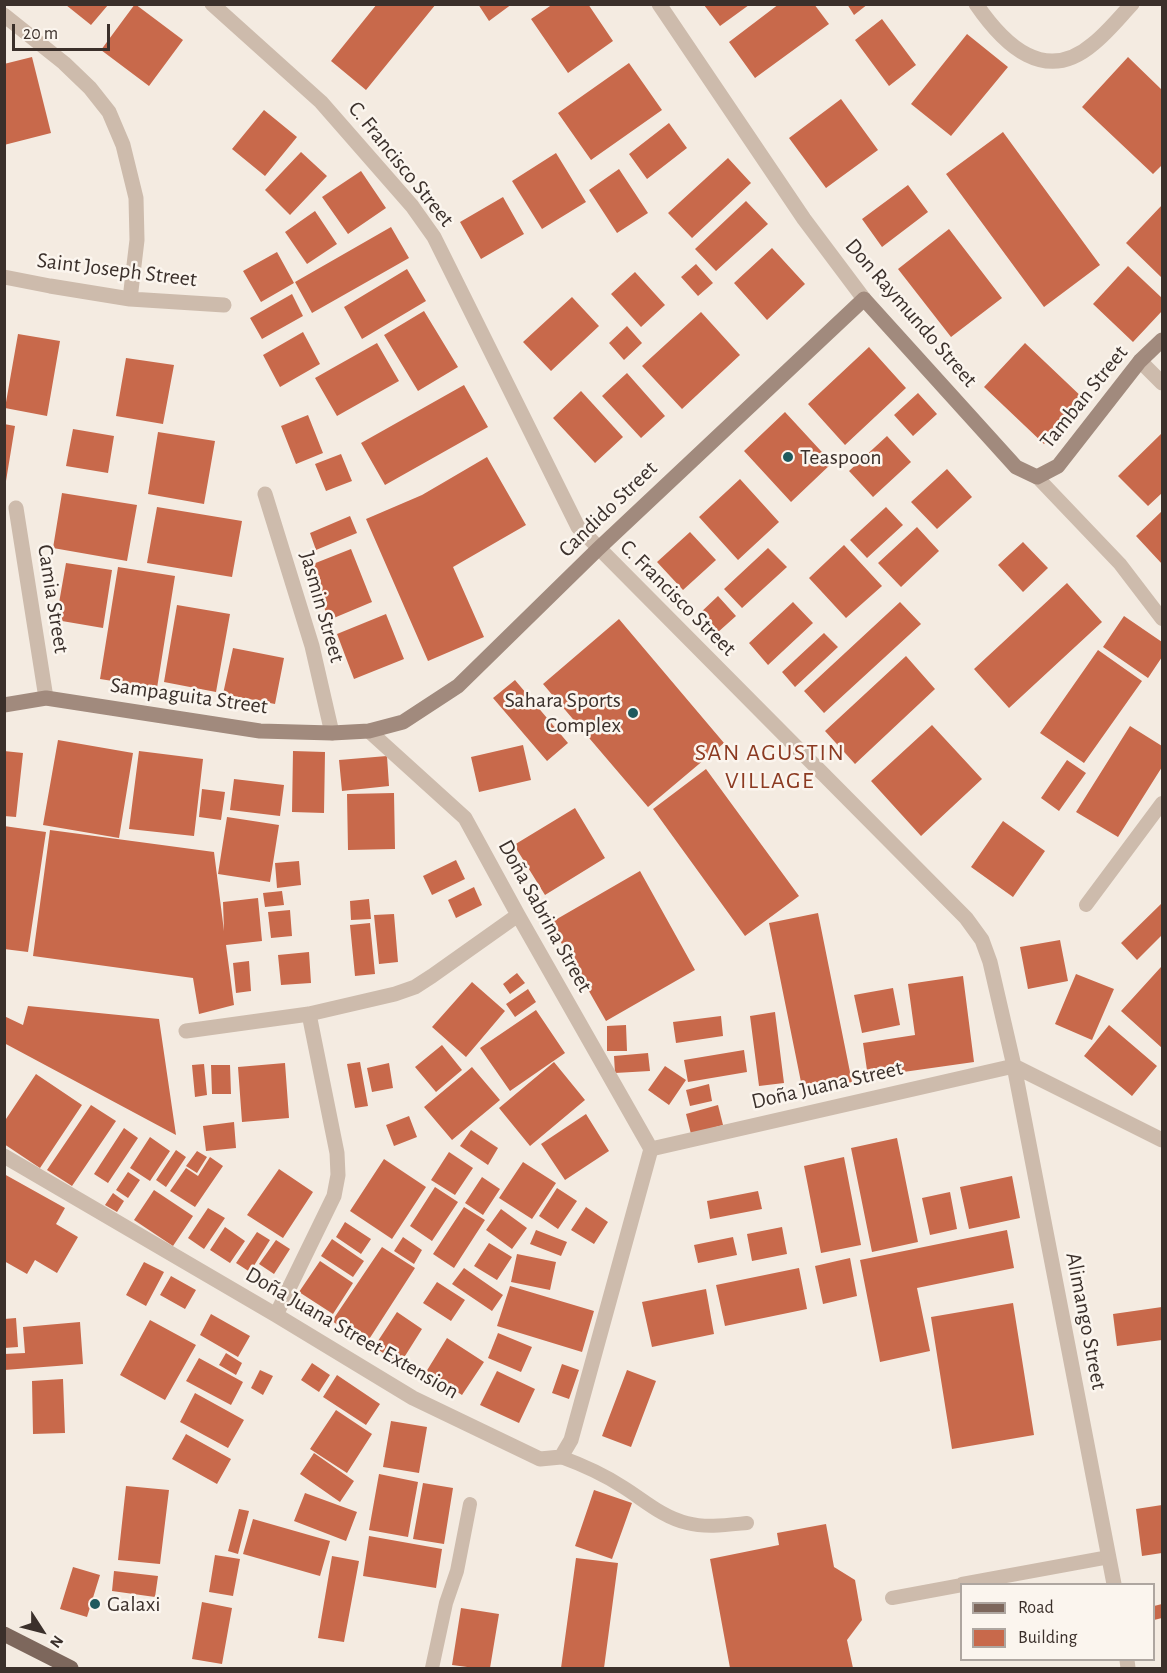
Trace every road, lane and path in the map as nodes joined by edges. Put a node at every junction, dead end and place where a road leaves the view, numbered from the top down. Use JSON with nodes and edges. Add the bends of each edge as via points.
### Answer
{"nodes":[{"id":1,"x":212,"y":4,"type":"edge"},
{"id":2,"x":659,"y":4,"type":"edge"},
{"id":3,"x":976,"y":4,"type":"edge"},
{"id":4,"x":1132,"y":4,"type":"edge"},
{"id":5,"x":4,"y":15,"type":"edge"},
{"id":6,"x":4,"y":277,"type":"edge"},
{"id":7,"x":130,"y":299,"type":"junction"},
{"id":8,"x":864,"y":299,"type":"junction"},
{"id":9,"x":224,"y":305,"type":"dead end"},
{"id":10,"x":1162,"y":340,"type":"edge"},
{"id":11,"x":1140,"y":361,"type":"junction"},
{"id":12,"x":1162,"y":383,"type":"edge"},
{"id":13,"x":1037,"y":477,"type":"junction"},
{"id":14,"x":265,"y":494,"type":"dead end"},
{"id":15,"x":16,"y":508,"type":"dead end"},
{"id":16,"x":598,"y":549,"type":"junction"},
{"id":17,"x":1162,"y":620,"type":"edge"},
{"id":18,"x":46,"y":698,"type":"junction"},
{"id":19,"x":4,"y":705,"type":"edge"},
{"id":20,"x":369,"y":730,"type":"junction"},
{"id":21,"x":332,"y":733,"type":"junction"},
{"id":22,"x":1162,"y":803,"type":"edge"},
{"id":23,"x":1086,"y":905,"type":"dead end"},
{"id":24,"x":518,"y":915,"type":"junction"},
{"id":25,"x":309,"y":1014,"type":"junction"},
{"id":26,"x":186,"y":1031,"type":"dead end"},
{"id":27,"x":1014,"y":1066,"type":"junction"},
{"id":28,"x":1162,"y":1140,"type":"edge"},
{"id":29,"x":651,"y":1149,"type":"junction"},
{"id":30,"x":4,"y":1156,"type":"edge"},
{"id":31,"x":276,"y":1315,"type":"junction"},
{"id":32,"x":561,"y":1457,"type":"junction"},
{"id":33,"x":470,"y":1504,"type":"dead end"},
{"id":34,"x":747,"y":1523,"type":"dead end"},
{"id":35,"x":1109,"y":1557,"type":"junction"},
{"id":36,"x":972,"y":1583,"type":"edge"},
{"id":37,"x":1114,"y":1583,"type":"edge"},
{"id":38,"x":960,"y":1585,"type":"edge"},
{"id":39,"x":892,"y":1598,"type":"dead end"},
{"id":40,"x":4,"y":1634,"type":"edge"},
{"id":41,"x":70,"y":1668,"type":"edge"},
{"id":42,"x":432,"y":1668,"type":"edge"}],
"edges":[{"from":1,"to":16,"type":"street","name":"C. Francisco Street","via":[[321,102],[434,237],[578,527]]},
{"from":2,"to":8,"type":"street","name":"Don Raymundo Street","via":[[804,219]]},
{"from":3,"to":4,"type":"street","via":[[1012,47],[1053,62],[1068,59],[1093,45]]},
{"from":5,"to":7,"type":"street","via":[[64,63],[109,112],[123,145],[136,198],[137,240]]},
{"from":6,"to":7,"type":"street","name":"Saint Joseph Street"},
{"from":7,"to":9,"type":"street","name":"Saint Joseph Street"},
{"from":8,"to":13,"type":"street","name":"Don Raymundo Street","via":[[1016,467]]},
{"from":8,"to":16,"type":"street","name":"Candido Street"},
{"from":10,"to":11,"type":"street","name":"Tamban Street"},
{"from":11,"to":12,"type":"street"},
{"from":11,"to":13,"type":"street","name":"Tamban Street","via":[[1059,466]]},
{"from":13,"to":17,"type":"lane","name":"Don Raymundo Street","via":[[1120,564]]},
{"from":14,"to":21,"type":"street","name":"Jasmin Street","via":[[312,646]]},
{"from":15,"to":18,"type":"street","name":"Camia Street"},
{"from":16,"to":20,"type":"street","name":"Candido Street","via":[[458,686],[403,722]]},
{"from":16,"to":27,"type":"street","name":"C. Francisco Street","via":[[966,918],[982,940],[990,962]]},
{"from":18,"to":19,"type":"street","name":"Sampaguita Street"},
{"from":18,"to":21,"type":"street","name":"Sampaguita Street","via":[[260,731]]},
{"from":20,"to":21,"type":"street","name":"Sampaguita Street"},
{"from":20,"to":24,"type":"street","name":"Doña Sabrina Street","via":[[465,818]]},
{"from":22,"to":23,"type":"lane"},
{"from":24,"to":25,"type":"street","via":[[415,987]]},
{"from":24,"to":29,"type":"street","name":"Doña Sabrina Street"},
{"from":25,"to":26,"type":"street"},
{"from":25,"to":31,"type":"street","via":[[338,1175],[334,1196]]},
{"from":27,"to":28,"type":"street"},
{"from":27,"to":29,"type":"street","name":"Doña Juana Street"},
{"from":27,"to":35,"type":"street","name":"Alimango Street"},
{"from":29,"to":32,"type":"street","via":[[571,1440]]},
{"from":30,"to":31,"type":"street","name":"Doña Juana Street Extension"},
{"from":31,"to":32,"type":"street","name":"Doña Juana Street Extension","via":[[413,1398],[540,1459]]},
{"from":32,"to":34,"type":"lane","via":[[588,1467],[660,1513],[687,1523]]},
{"from":33,"to":42,"type":"lane"},
{"from":35,"to":36,"type":"lane"},
{"from":35,"to":37,"type":"street","name":"Alimango Street"},
{"from":38,"to":39,"type":"lane"},
{"from":40,"to":41,"type":"main road"}]}
